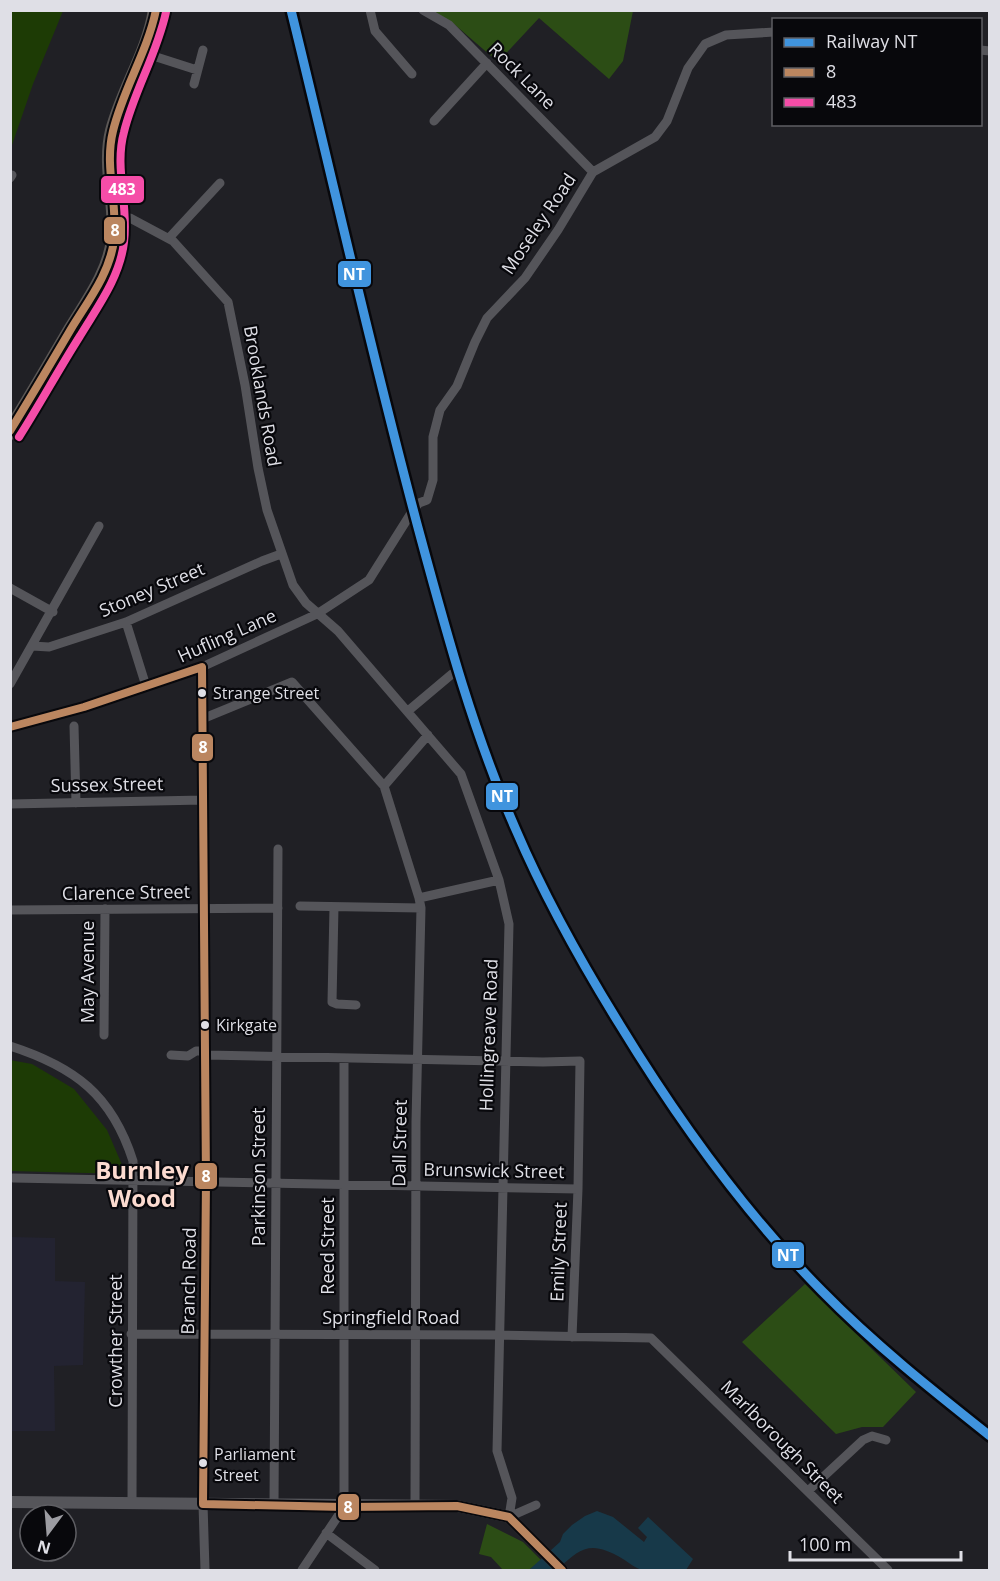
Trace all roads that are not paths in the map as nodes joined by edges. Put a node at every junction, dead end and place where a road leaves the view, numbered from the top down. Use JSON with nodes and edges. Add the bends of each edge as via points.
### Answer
{"nodes":[{"id":1,"x":156,"y":10,"type":"edge"},
{"id":2,"x":370,"y":10,"type":"edge"},
{"id":3,"x":423,"y":10,"type":"edge"},
{"id":4,"x":772,"y":32,"type":"edge"},
{"id":5,"x":203,"y":50,"type":"dead end"},
{"id":6,"x":144,"y":53,"type":"junction"},
{"id":7,"x":487,"y":63,"type":"junction"},
{"id":8,"x":197,"y":70,"type":"junction"},
{"id":9,"x":412,"y":74,"type":"dead end"},
{"id":10,"x":194,"y":84,"type":"dead end"},
{"id":11,"x":434,"y":121,"type":"dead end"},
{"id":12,"x":593,"y":172,"type":"junction"},
{"id":13,"x":220,"y":183,"type":"dead end"},
{"id":14,"x":130,"y":218,"type":"dead end"},
{"id":15,"x":169,"y":238,"type":"junction"},
{"id":16,"x":10,"y":432,"type":"edge"},
{"id":17,"x":413,"y":510,"type":"joint"},
{"id":18,"x":99,"y":526,"type":"dead end"},
{"id":19,"x":281,"y":554,"type":"junction"},
{"id":20,"x":10,"y":588,"type":"edge"},
{"id":21,"x":52,"y":612,"type":"junction"},
{"id":22,"x":317,"y":614,"type":"junction"},
{"id":23,"x":126,"y":622,"type":"junction"},
{"id":24,"x":32,"y":646,"type":"junction"},
{"id":25,"x":202,"y":667,"type":"junction"},
{"id":26,"x":452,"y":674,"type":"dead end"},
{"id":27,"x":10,"y":684,"type":"edge"},
{"id":28,"x":146,"y":686,"type":"junction"},
{"id":29,"x":408,"y":711,"type":"junction"},
{"id":30,"x":202,"y":719,"type":"junction"},
{"id":31,"x":74,"y":726,"type":"dead end"},
{"id":32,"x":10,"y":727,"type":"edge"},
{"id":33,"x":428,"y":735,"type":"junction"},
{"id":34,"x":384,"y":786,"type":"junction"},
{"id":35,"x":203,"y":800,"type":"junction"},
{"id":36,"x":75,"y":803,"type":"junction"},
{"id":37,"x":10,"y":804,"type":"edge"},
{"id":38,"x":278,"y":849,"type":"dead end"},
{"id":39,"x":499,"y":880,"type":"junction"},
{"id":40,"x":419,"y":897,"type":"junction"},
{"id":41,"x":300,"y":906,"type":"dead end"},
{"id":42,"x":334,"y":907,"type":"junction"},
{"id":43,"x":204,"y":908,"type":"junction"},
{"id":44,"x":278,"y":908,"type":"junction"},
{"id":45,"x":421,"y":908,"type":"junction"},
{"id":46,"x":105,"y":909,"type":"junction"},
{"id":47,"x":10,"y":910,"type":"edge"},
{"id":48,"x":356,"y":1005,"type":"dead end"},
{"id":49,"x":104,"y":1035,"type":"dead end"},
{"id":50,"x":10,"y":1046,"type":"edge"},
{"id":51,"x":206,"y":1053,"type":"junction"},
{"id":52,"x":171,"y":1056,"type":"dead end"},
{"id":53,"x":276,"y":1056,"type":"junction"},
{"id":54,"x":344,"y":1058,"type":"junction"},
{"id":55,"x":417,"y":1059,"type":"junction"},
{"id":56,"x":505,"y":1061,"type":"junction"},
{"id":57,"x":13,"y":1178,"type":"dead end"},
{"id":58,"x":134,"y":1180,"type":"junction"},
{"id":59,"x":207,"y":1181,"type":"junction"},
{"id":60,"x":275,"y":1183,"type":"junction"},
{"id":61,"x":345,"y":1184,"type":"junction"},
{"id":62,"x":416,"y":1186,"type":"junction"},
{"id":63,"x":502,"y":1187,"type":"junction"},
{"id":64,"x":579,"y":1189,"type":"junction"},
{"id":65,"x":131,"y":1334,"type":"junction"},
{"id":66,"x":205,"y":1334,"type":"junction"},
{"id":67,"x":274,"y":1335,"type":"junction"},
{"id":68,"x":344,"y":1335,"type":"junction"},
{"id":69,"x":415,"y":1335,"type":"junction"},
{"id":70,"x":500,"y":1335,"type":"junction"},
{"id":71,"x":572,"y":1336,"type":"junction"},
{"id":72,"x":651,"y":1338,"type":"joint"},
{"id":73,"x":886,"y":1440,"type":"dead end"},
{"id":74,"x":808,"y":1491,"type":"junction"},
{"id":75,"x":10,"y":1502,"type":"edge"},
{"id":76,"x":132,"y":1503,"type":"junction"},
{"id":77,"x":203,"y":1504,"type":"junction"},
{"id":78,"x":274,"y":1505,"type":"junction"},
{"id":79,"x":415,"y":1505,"type":"junction"},
{"id":80,"x":536,"y":1505,"type":"dead end"},
{"id":81,"x":344,"y":1507,"type":"junction"},
{"id":82,"x":509,"y":1517,"type":"junction"},
{"id":83,"x":326,"y":1533,"type":"junction"},
{"id":84,"x":205,"y":1570,"type":"edge"},
{"id":85,"x":302,"y":1570,"type":"edge"},
{"id":86,"x":375,"y":1570,"type":"edge"},
{"id":87,"x":562,"y":1570,"type":"edge"},
{"id":88,"x":888,"y":1570,"type":"edge"}],
"edges":[{"from":1,"to":6,"type":"highway"},
{"from":2,"to":9,"type":"street","via":[[375,31]]},
{"from":3,"to":7,"type":"street","name":"Rock Lane","via":[[448,25]]},
{"from":4,"to":12,"type":"street","name":"Moseley Road","via":[[726,35],[705,44],[688,68],[666,121],[655,137]]},
{"from":5,"to":8,"type":"street"},
{"from":6,"to":8,"type":"street"},
{"from":6,"to":16,"type":"highway","via":[[113,134],[109,160],[115,217],[109,262]]},
{"from":7,"to":11,"type":"street"},
{"from":7,"to":12,"type":"street","name":"Rock Lane"},
{"from":8,"to":10,"type":"street"},
{"from":12,"to":17,"type":"street","name":"Moseley Road","via":[[525,278],[487,318],[457,386],[440,410],[433,437],[433,480],[427,500]]},
{"from":13,"to":15,"type":"street"},
{"from":14,"to":15,"type":"street","name":"Brooklands Road"},
{"from":15,"to":19,"type":"street","name":"Brooklands Road","via":[[228,302],[258,468]]},
{"from":17,"to":22,"type":"street","name":"Hufling Lane","via":[[369,580]]},
{"from":18,"to":21,"type":"street"},
{"from":19,"to":22,"type":"street","name":"Brooklands Road","via":[[293,585]]},
{"from":19,"to":23,"type":"street","name":"Stoney Street"},
{"from":20,"to":21,"type":"street"},
{"from":21,"to":24,"type":"street"},
{"from":22,"to":25,"type":"street","name":"Hufling Lane"},
{"from":22,"to":29,"type":"street","name":"Hollingreave Road","via":[[338,631]]},
{"from":23,"to":24,"type":"street","name":"Stoney Street","via":[[49,647]]},
{"from":23,"to":28,"type":"street"},
{"from":24,"to":27,"type":"street"},
{"from":25,"to":28,"type":"street","name":"Hufling Lane"},
{"from":25,"to":30,"type":"street","name":"Branch Road"},
{"from":26,"to":29,"type":"street"},
{"from":28,"to":32,"type":"street","name":"Hufling Lane"},
{"from":29,"to":33,"type":"street","name":"Hollingreave Road"},
{"from":30,"to":34,"type":"street","via":[[292,682]]},
{"from":30,"to":35,"type":"street","name":"Branch Road"},
{"from":31,"to":36,"type":"street"},
{"from":33,"to":34,"type":"street"},
{"from":33,"to":39,"type":"street","name":"Hollingreave Road","via":[[461,774]]},
{"from":34,"to":40,"type":"street","name":"Dall Street"},
{"from":35,"to":36,"type":"street","name":"Sussex Street"},
{"from":35,"to":43,"type":"street","name":"Branch Road"},
{"from":36,"to":37,"type":"street","name":"Sussex Street"},
{"from":38,"to":44,"type":"street","name":"Parkinson Street"},
{"from":39,"to":40,"type":"street"},
{"from":39,"to":56,"type":"street","name":"Hollingreave Road","via":[[509,924]]},
{"from":40,"to":45,"type":"street","name":"Dall Street"},
{"from":41,"to":42,"type":"street"},
{"from":42,"to":45,"type":"street"},
{"from":42,"to":48,"type":"street","via":[[332,1002]]},
{"from":43,"to":44,"type":"street","name":"Clarence Street"},
{"from":43,"to":46,"type":"street","name":"Clarence Street"},
{"from":43,"to":51,"type":"street","name":"Branch Road"},
{"from":44,"to":53,"type":"street","name":"Parkinson Street"},
{"from":45,"to":55,"type":"street","name":"Dall Street"},
{"from":46,"to":47,"type":"street","name":"Clarence Street"},
{"from":46,"to":49,"type":"street","name":"May Avenue"},
{"from":50,"to":58,"type":"street","name":"Crowther Street","via":[[38,1055],[94,1091],[116,1119],[133,1161]]},
{"from":51,"to":52,"type":"street"},
{"from":51,"to":53,"type":"street"},
{"from":51,"to":59,"type":"street","name":"Branch Road"},
{"from":53,"to":54,"type":"street"},
{"from":53,"to":60,"type":"street","name":"Parkinson Street"},
{"from":54,"to":55,"type":"street"},
{"from":54,"to":61,"type":"street","name":"Reed Street"},
{"from":55,"to":56,"type":"street"},
{"from":55,"to":62,"type":"street","name":"Dall Street"},
{"from":56,"to":63,"type":"street","name":"Hollingreave Road"},
{"from":56,"to":64,"type":"street","name":"Emily Street","via":[[580,1060]]},
{"from":57,"to":58,"type":"street","name":"Brunswick Street"},
{"from":58,"to":59,"type":"street","name":"Brunswick Street"},
{"from":58,"to":65,"type":"street","name":"Crowther Street"},
{"from":59,"to":60,"type":"street","name":"Brunswick Street"},
{"from":59,"to":66,"type":"street","name":"Branch Road"},
{"from":60,"to":61,"type":"street","name":"Brunswick Street"},
{"from":60,"to":67,"type":"street","name":"Parkinson Street"},
{"from":61,"to":62,"type":"street","name":"Brunswick Street"},
{"from":61,"to":68,"type":"street","name":"Reed Street"},
{"from":62,"to":63,"type":"street","name":"Brunswick Street"},
{"from":62,"to":69,"type":"street","name":"Dall Street"},
{"from":63,"to":64,"type":"street","name":"Brunswick Street"},
{"from":63,"to":70,"type":"street","name":"Hollingreave Road"},
{"from":64,"to":71,"type":"street","name":"Emily Street"},
{"from":65,"to":66,"type":"street","name":"Springfield Road"},
{"from":65,"to":76,"type":"street","name":"Crowther Street"},
{"from":66,"to":67,"type":"street","name":"Springfield Road"},
{"from":66,"to":77,"type":"street","name":"Branch Road"},
{"from":67,"to":68,"type":"street","name":"Springfield Road"},
{"from":67,"to":78,"type":"street","name":"Parkinson Street"},
{"from":68,"to":69,"type":"street","name":"Springfield Road"},
{"from":68,"to":81,"type":"street","name":"Reed Street"},
{"from":69,"to":70,"type":"street","name":"Springfield Road"},
{"from":69,"to":79,"type":"street","name":"Dall Street"},
{"from":70,"to":71,"type":"street","name":"Springfield Road"},
{"from":70,"to":82,"type":"street","name":"Hollingreave Road","via":[[497,1451],[512,1498]]},
{"from":71,"to":72,"type":"street","name":"Springfield Road"},
{"from":72,"to":74,"type":"street","name":"Marlborough Street"},
{"from":73,"to":74,"type":"street","via":[[872,1436],[863,1440]]},
{"from":74,"to":88,"type":"street","name":"Marlborough Street"},
{"from":75,"to":76,"type":"street"},
{"from":76,"to":77,"type":"street"},
{"from":77,"to":78,"type":"street"},
{"from":77,"to":84,"type":"street","name":"Branch Road"},
{"from":78,"to":81,"type":"street"},
{"from":79,"to":81,"type":"street"},
{"from":79,"to":82,"type":"street","via":[[457,1506]]},
{"from":80,"to":82,"type":"street"},
{"from":81,"to":83,"type":"street"},
{"from":82,"to":87,"type":"street"},
{"from":83,"to":85,"type":"street"},
{"from":83,"to":86,"type":"street"}]}
